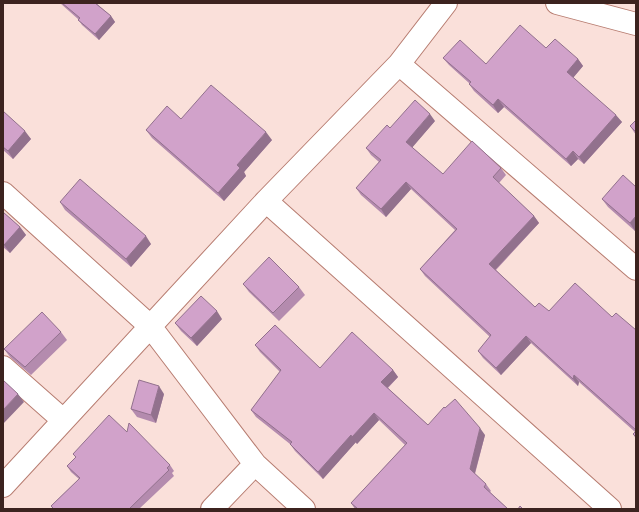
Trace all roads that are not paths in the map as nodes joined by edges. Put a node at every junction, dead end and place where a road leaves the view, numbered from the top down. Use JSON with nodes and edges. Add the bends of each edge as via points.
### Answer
{"nodes":[{"id":1,"x":446,"y":3,"type":"edge"},
{"id":2,"x":558,"y":3,"type":"edge"},
{"id":3,"x":636,"y":24,"type":"edge"},
{"id":4,"x":400,"y":64,"type":"junction"},
{"id":5,"x":3,"y":193,"type":"edge"},
{"id":6,"x":266,"y":201,"type":"junction"},
{"id":7,"x":636,"y":269,"type":"edge"},
{"id":8,"x":150,"y":326,"type":"junction"},
{"id":9,"x":3,"y":367,"type":"edge"},
{"id":10,"x":63,"y":420,"type":"junction"},
{"id":11,"x":255,"y":464,"type":"junction"},
{"id":12,"x":3,"y":486,"type":"edge"},
{"id":13,"x":212,"y":509,"type":"edge"},
{"id":14,"x":304,"y":509,"type":"edge"},
{"id":15,"x":610,"y":509,"type":"edge"}],
"edges":[{"from":1,"to":4,"type":"street"},
{"from":2,"to":3,"type":"street"},
{"from":4,"to":6,"type":"street"},
{"from":4,"to":7,"type":"street"},
{"from":5,"to":8,"type":"street"},
{"from":6,"to":8,"type":"street"},
{"from":6,"to":15,"type":"street"},
{"from":8,"to":10,"type":"street"},
{"from":8,"to":11,"type":"street"},
{"from":9,"to":10,"type":"street"},
{"from":10,"to":12,"type":"street"},
{"from":11,"to":13,"type":"street"},
{"from":11,"to":14,"type":"street"}]}
